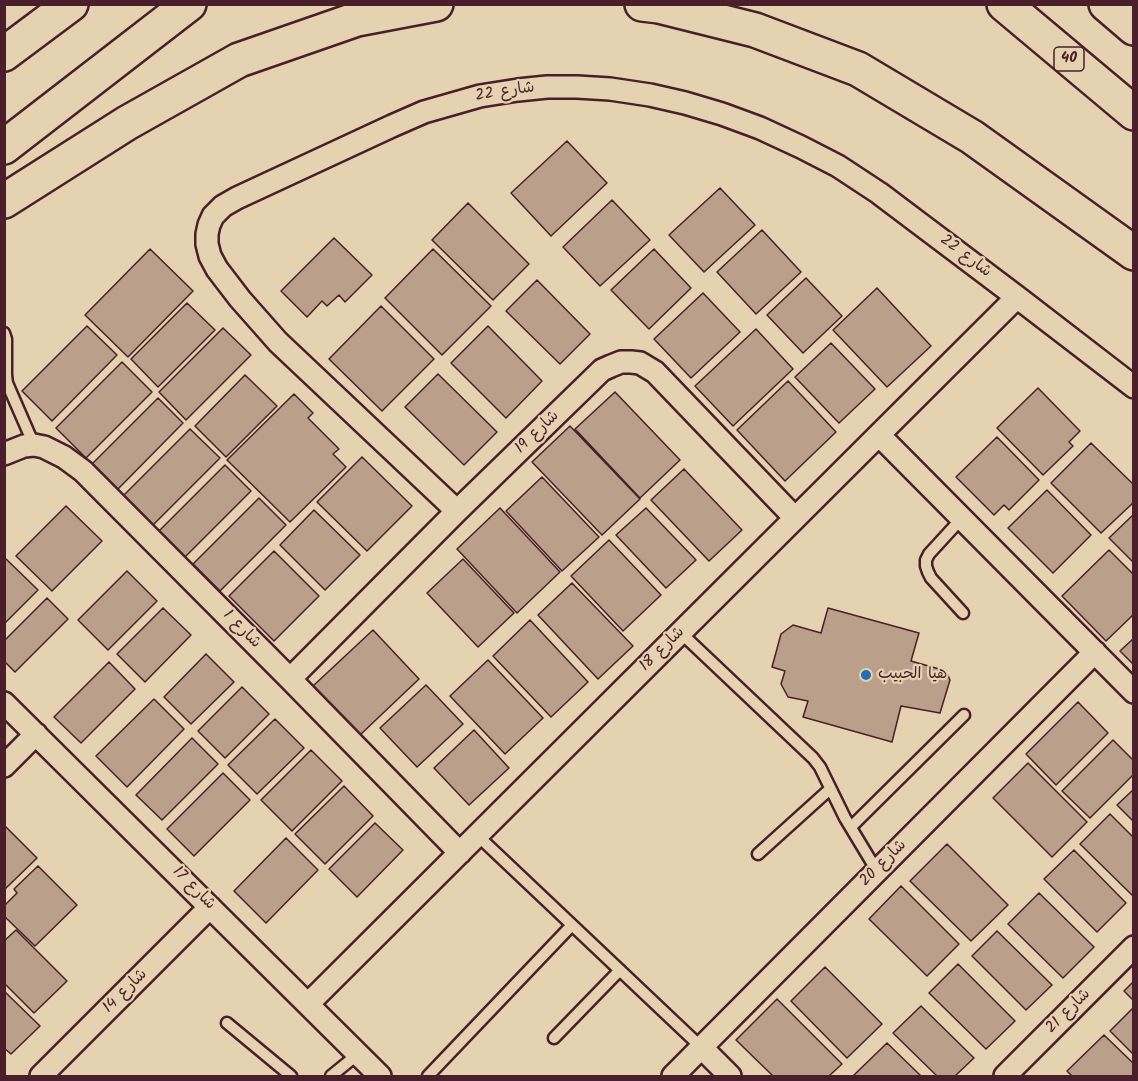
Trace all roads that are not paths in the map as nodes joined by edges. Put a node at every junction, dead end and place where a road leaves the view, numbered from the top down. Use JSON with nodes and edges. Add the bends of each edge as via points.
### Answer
{"nodes":[{"id":1,"x":70,"y":4,"type":"edge"},
{"id":2,"x":189,"y":4,"type":"edge"},
{"id":3,"x":436,"y":4,"type":"edge"},
{"id":4,"x":642,"y":4,"type":"edge"},
{"id":5,"x":1004,"y":4,"type":"edge"},
{"id":6,"x":1106,"y":4,"type":"edge"},
{"id":7,"x":1134,"y":28,"type":"edge"},
{"id":8,"x":4,"y":54,"type":"edge"},
{"id":9,"x":1134,"y":113,"type":"edge"},
{"id":10,"x":4,"y":147,"type":"edge"},
{"id":11,"x":4,"y":201,"type":"edge"},
{"id":12,"x":1134,"y":253,"type":"edge"},
{"id":13,"x":1017,"y":297,"type":"junction"},
{"id":14,"x":4,"y":333,"type":"edge"},
{"id":15,"x":1134,"y":387,"type":"edge"},
{"id":16,"x":879,"y":435,"type":"junction"},
{"id":17,"x":34,"y":446,"type":"junction"},
{"id":18,"x":4,"y":454,"type":"edge"},
{"id":19,"x":458,"y":511,"type":"junction"},
{"id":20,"x":795,"y":518,"type":"junction"},
{"id":21,"x":962,"y":518,"type":"junction"},
{"id":22,"x":963,"y":613,"type":"dead end"},
{"id":23,"x":681,"y":633,"type":"junction"},
{"id":24,"x":1095,"y":652,"type":"junction"},
{"id":25,"x":290,"y":679,"type":"junction"},
{"id":26,"x":1134,"y":692,"type":"edge"},
{"id":27,"x":4,"y":703,"type":"edge"},
{"id":28,"x":964,"y":715,"type":"dead end"},
{"id":29,"x":36,"y":734,"type":"junction"},
{"id":30,"x":4,"y":766,"type":"edge"},
{"id":31,"x":830,"y":789,"type":"junction"},
{"id":32,"x":851,"y":827,"type":"junction"},
{"id":33,"x":477,"y":835,"type":"junction"},
{"id":34,"x":459,"y":853,"type":"junction"},
{"id":35,"x":758,"y":854,"type":"dead end"},
{"id":36,"x":877,"y":871,"type":"junction"},
{"id":37,"x":210,"y":907,"type":"junction"},
{"id":38,"x":572,"y":925,"type":"junction"},
{"id":39,"x":1133,"y":949,"type":"edge"},
{"id":40,"x":620,"y":970,"type":"junction"},
{"id":41,"x":308,"y":1004,"type":"junction"},
{"id":42,"x":227,"y":1023,"type":"dead end"},
{"id":43,"x":554,"y":1038,"type":"dead end"},
{"id":44,"x":701,"y":1047,"type":"junction"},
{"id":45,"x":358,"y":1054,"type":"junction"},
{"id":46,"x":41,"y":1077,"type":"edge"},
{"id":47,"x":291,"y":1077,"type":"edge"},
{"id":48,"x":332,"y":1077,"type":"edge"},
{"id":49,"x":380,"y":1077,"type":"edge"},
{"id":50,"x":428,"y":1077,"type":"edge"},
{"id":51,"x":673,"y":1077,"type":"edge"},
{"id":52,"x":730,"y":1077,"type":"edge"},
{"id":53,"x":1005,"y":1077,"type":"edge"}],
"edges":[{"from":1,"to":8,"type":"highway"},
{"from":2,"to":10,"type":"highway"},
{"from":3,"to":11,"type":"highway","via":[[357,19],[239,60],[128,123]]},
{"from":4,"to":12,"type":"highway","via":[[755,30],[858,69],[972,137]]},
{"from":5,"to":9,"type":"highway","number":"40"},
{"from":6,"to":7,"type":"highway"},
{"from":13,"to":15,"type":"street","name":"شارع 22"},
{"from":13,"to":16,"type":"street","name":"شارع 18"},
{"from":13,"to":19,"type":"street","name":"شارع 22","via":[[879,193],[801,147],[722,114],[610,89],[518,90],[449,104],[392,126],[223,206],[209,225],[207,244],[228,284],[278,342]]},
{"from":14,"to":17,"type":"lane","via":[[7,383]]},
{"from":16,"to":20,"type":"street","name":"شارع 18"},
{"from":16,"to":21,"type":"street"},
{"from":17,"to":18,"type":"street"},
{"from":17,"to":25,"type":"street","name":"شارع 1","via":[[56,452],[83,471]]},
{"from":19,"to":20,"type":"street","name":"شارع 19","via":[[602,370],[631,362],[649,367],[663,379]]},
{"from":19,"to":25,"type":"street","name":"شارع 19"},
{"from":20,"to":23,"type":"street","name":"شارع 18"},
{"from":21,"to":22,"type":"lane","via":[[929,554],[926,566]]},
{"from":21,"to":24,"type":"street"},
{"from":23,"to":31,"type":"lane","via":[[813,758]]},
{"from":23,"to":33,"type":"street","name":"شارع 18"},
{"from":24,"to":26,"type":"street"},
{"from":24,"to":36,"type":"street","name":"شارع 20"},
{"from":25,"to":34,"type":"street","name":"شارع 1"},
{"from":27,"to":29,"type":"street","name":"شارع 17"},
{"from":28,"to":32,"type":"lane"},
{"from":29,"to":30,"type":"street"},
{"from":29,"to":37,"type":"street","name":"شارع 17"},
{"from":31,"to":32,"type":"lane"},
{"from":31,"to":35,"type":"lane"},
{"from":32,"to":36,"type":"lane"},
{"from":33,"to":34,"type":"street","name":"شارع 18"},
{"from":33,"to":38,"type":"lane"},
{"from":34,"to":41,"type":"street","name":"شارع 18"},
{"from":36,"to":44,"type":"street","name":"شارع 20"},
{"from":37,"to":41,"type":"street","name":"شارع 17"},
{"from":37,"to":46,"type":"street","name":"شارع 14"},
{"from":38,"to":40,"type":"lane"},
{"from":38,"to":50,"type":"lane"},
{"from":39,"to":53,"type":"street","name":"شارع 21"},
{"from":40,"to":43,"type":"lane"},
{"from":40,"to":44,"type":"lane"},
{"from":41,"to":45,"type":"street","name":"شارع 17"},
{"from":42,"to":47,"type":"lane"},
{"from":44,"to":51,"type":"street","name":"شارع 20"},
{"from":44,"to":52,"type":"street"},
{"from":45,"to":48,"type":"lane"},
{"from":45,"to":49,"type":"street","name":"شارع 17"}]}
